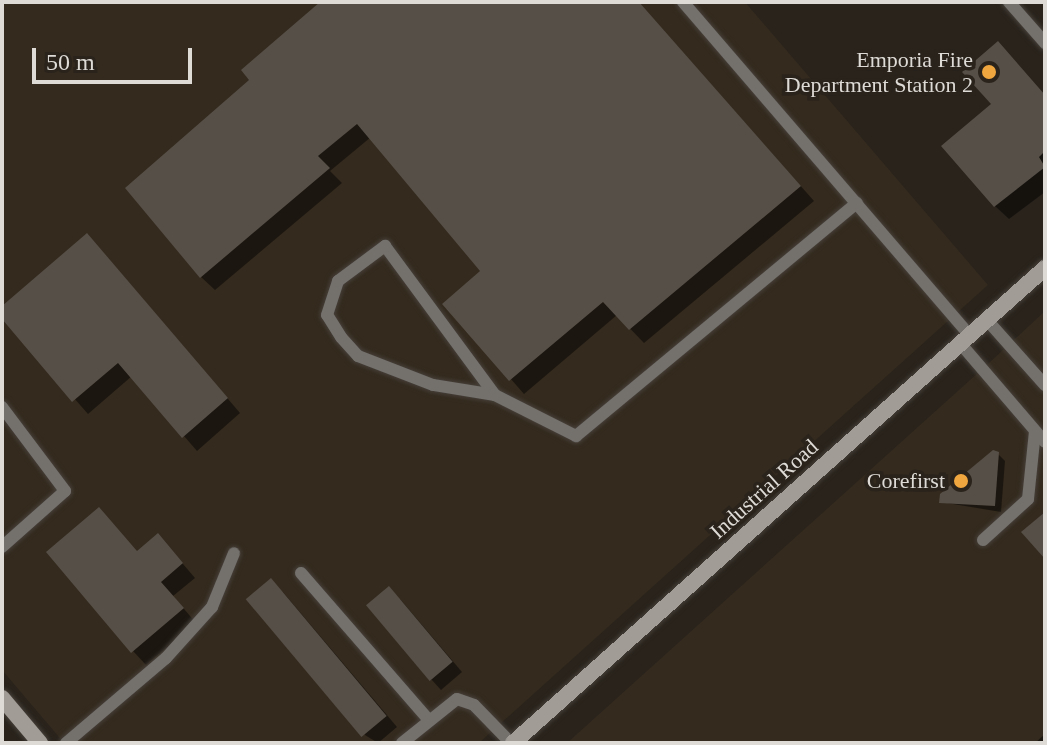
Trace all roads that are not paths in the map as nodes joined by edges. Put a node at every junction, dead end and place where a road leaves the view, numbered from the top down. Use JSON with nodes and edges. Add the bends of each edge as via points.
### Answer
{"nodes":[{"id":1,"x":683,"y":2,"type":"edge"},
{"id":2,"x":1009,"y":2,"type":"edge"},
{"id":3,"x":1045,"y":43,"type":"edge"},
{"id":4,"x":857,"y":203,"type":"junction"},
{"id":5,"x":1045,"y":268,"type":"edge"},
{"id":6,"x":987,"y":320,"type":"junction"},
{"id":7,"x":965,"y":339,"type":"junction"},
{"id":8,"x":1045,"y":385,"type":"edge"},
{"id":9,"x":495,"y":395,"type":"junction"},
{"id":10,"x":2,"y":407,"type":"edge"},
{"id":11,"x":1035,"y":431,"type":"junction"},
{"id":12,"x":1045,"y":442,"type":"edge"},
{"id":13,"x":983,"y":540,"type":"dead end"},
{"id":14,"x":2,"y":547,"type":"edge"},
{"id":15,"x":234,"y":553,"type":"dead end"},
{"id":16,"x":301,"y":573,"type":"dead end"},
{"id":17,"x":2,"y":698,"type":"edge"},
{"id":18,"x":429,"y":720,"type":"junction"},
{"id":19,"x":40,"y":743,"type":"edge"},
{"id":20,"x":66,"y":743,"type":"edge"},
{"id":21,"x":402,"y":743,"type":"edge"},
{"id":22,"x":512,"y":743,"type":"edge"}],
"edges":[{"from":1,"to":4,"type":"lane"},
{"from":2,"to":3,"type":"lane"},
{"from":4,"to":7,"type":"lane"},
{"from":4,"to":9,"type":"lane","via":[[576,436]]},
{"from":5,"to":6,"type":"main road","name":"Industrial Road"},
{"from":6,"to":7,"type":"main road","name":"Industrial Road"},
{"from":6,"to":8,"type":"lane"},
{"from":7,"to":11,"type":"lane"},
{"from":7,"to":22,"type":"main road","name":"Industrial Road"},
{"from":9,"to":9,"type":"lane","via":[[385,246],[338,281],[327,315],[358,356],[433,385]]},
{"from":10,"to":14,"type":"lane","via":[[65,491]]},
{"from":11,"to":12,"type":"lane"},
{"from":11,"to":13,"type":"lane","via":[[1028,499]]},
{"from":15,"to":20,"type":"lane","via":[[212,607],[166,658]]},
{"from":16,"to":18,"type":"lane"},
{"from":17,"to":19,"type":"main road"},
{"from":18,"to":21,"type":"lane"},
{"from":18,"to":22,"type":"lane","via":[[450,701],[466,701]]}]}
